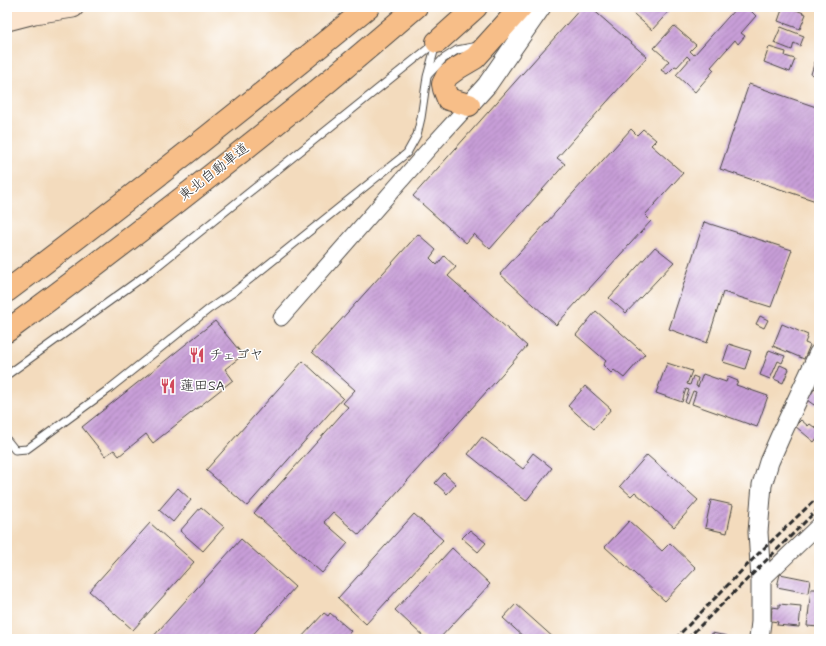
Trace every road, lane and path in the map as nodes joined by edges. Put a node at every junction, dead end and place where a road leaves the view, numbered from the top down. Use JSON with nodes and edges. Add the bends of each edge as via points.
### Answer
{"nodes":[{"id":1,"x":73,"y":7,"type":"edge"},
{"id":2,"x":368,"y":7,"type":"edge"},
{"id":3,"x":416,"y":7,"type":"edge"},
{"id":4,"x":476,"y":7,"type":"edge"},
{"id":5,"x":521,"y":7,"type":"edge"},
{"id":6,"x":541,"y":7,"type":"edge"},
{"id":7,"x":7,"y":20,"type":"edge"},
{"id":8,"x":437,"y":42,"type":"junction"},
{"id":9,"x":489,"y":43,"type":"junction"},
{"id":10,"x":427,"y":77,"type":"junction"},
{"id":11,"x":469,"y":105,"type":"junction"},
{"id":12,"x":7,"y":290,"type":"edge"},
{"id":13,"x":281,"y":318,"type":"dead end"},
{"id":14,"x":7,"y":331,"type":"edge"},
{"id":15,"x":819,"y":353,"type":"edge"},
{"id":16,"x":7,"y":375,"type":"edge"},
{"id":17,"x":7,"y":440,"type":"edge"},
{"id":18,"x":819,"y":525,"type":"edge"},
{"id":19,"x":761,"y":581,"type":"junction"},
{"id":20,"x":759,"y":639,"type":"edge"}],
"edges":[{"from":1,"to":7,"type":"main road"},
{"from":2,"to":12,"type":"highway","via":[[100,222]]},
{"from":3,"to":14,"type":"highway","name":"東北自動車道","via":[[309,98]]},
{"from":4,"to":8,"type":"highway"},
{"from":5,"to":9,"type":"highway"},
{"from":6,"to":11,"type":"street","via":[[487,85]]},
{"from":8,"to":10,"type":"lane"},
{"from":8,"to":16,"type":"lane","via":[[150,272]]},
{"from":9,"to":10,"type":"lane","via":[[457,50],[443,59]]},
{"from":9,"to":11,"type":"highway","via":[[475,58],[447,76],[443,84],[448,99]]},
{"from":10,"to":17,"type":"lane","via":[[417,135],[406,153],[234,292],[27,449],[15,450]]},
{"from":11,"to":13,"type":"street"},
{"from":15,"to":19,"type":"street","via":[[780,436],[762,485],[758,532]]},
{"from":18,"to":19,"type":"street"},
{"from":19,"to":20,"type":"street"}]}
